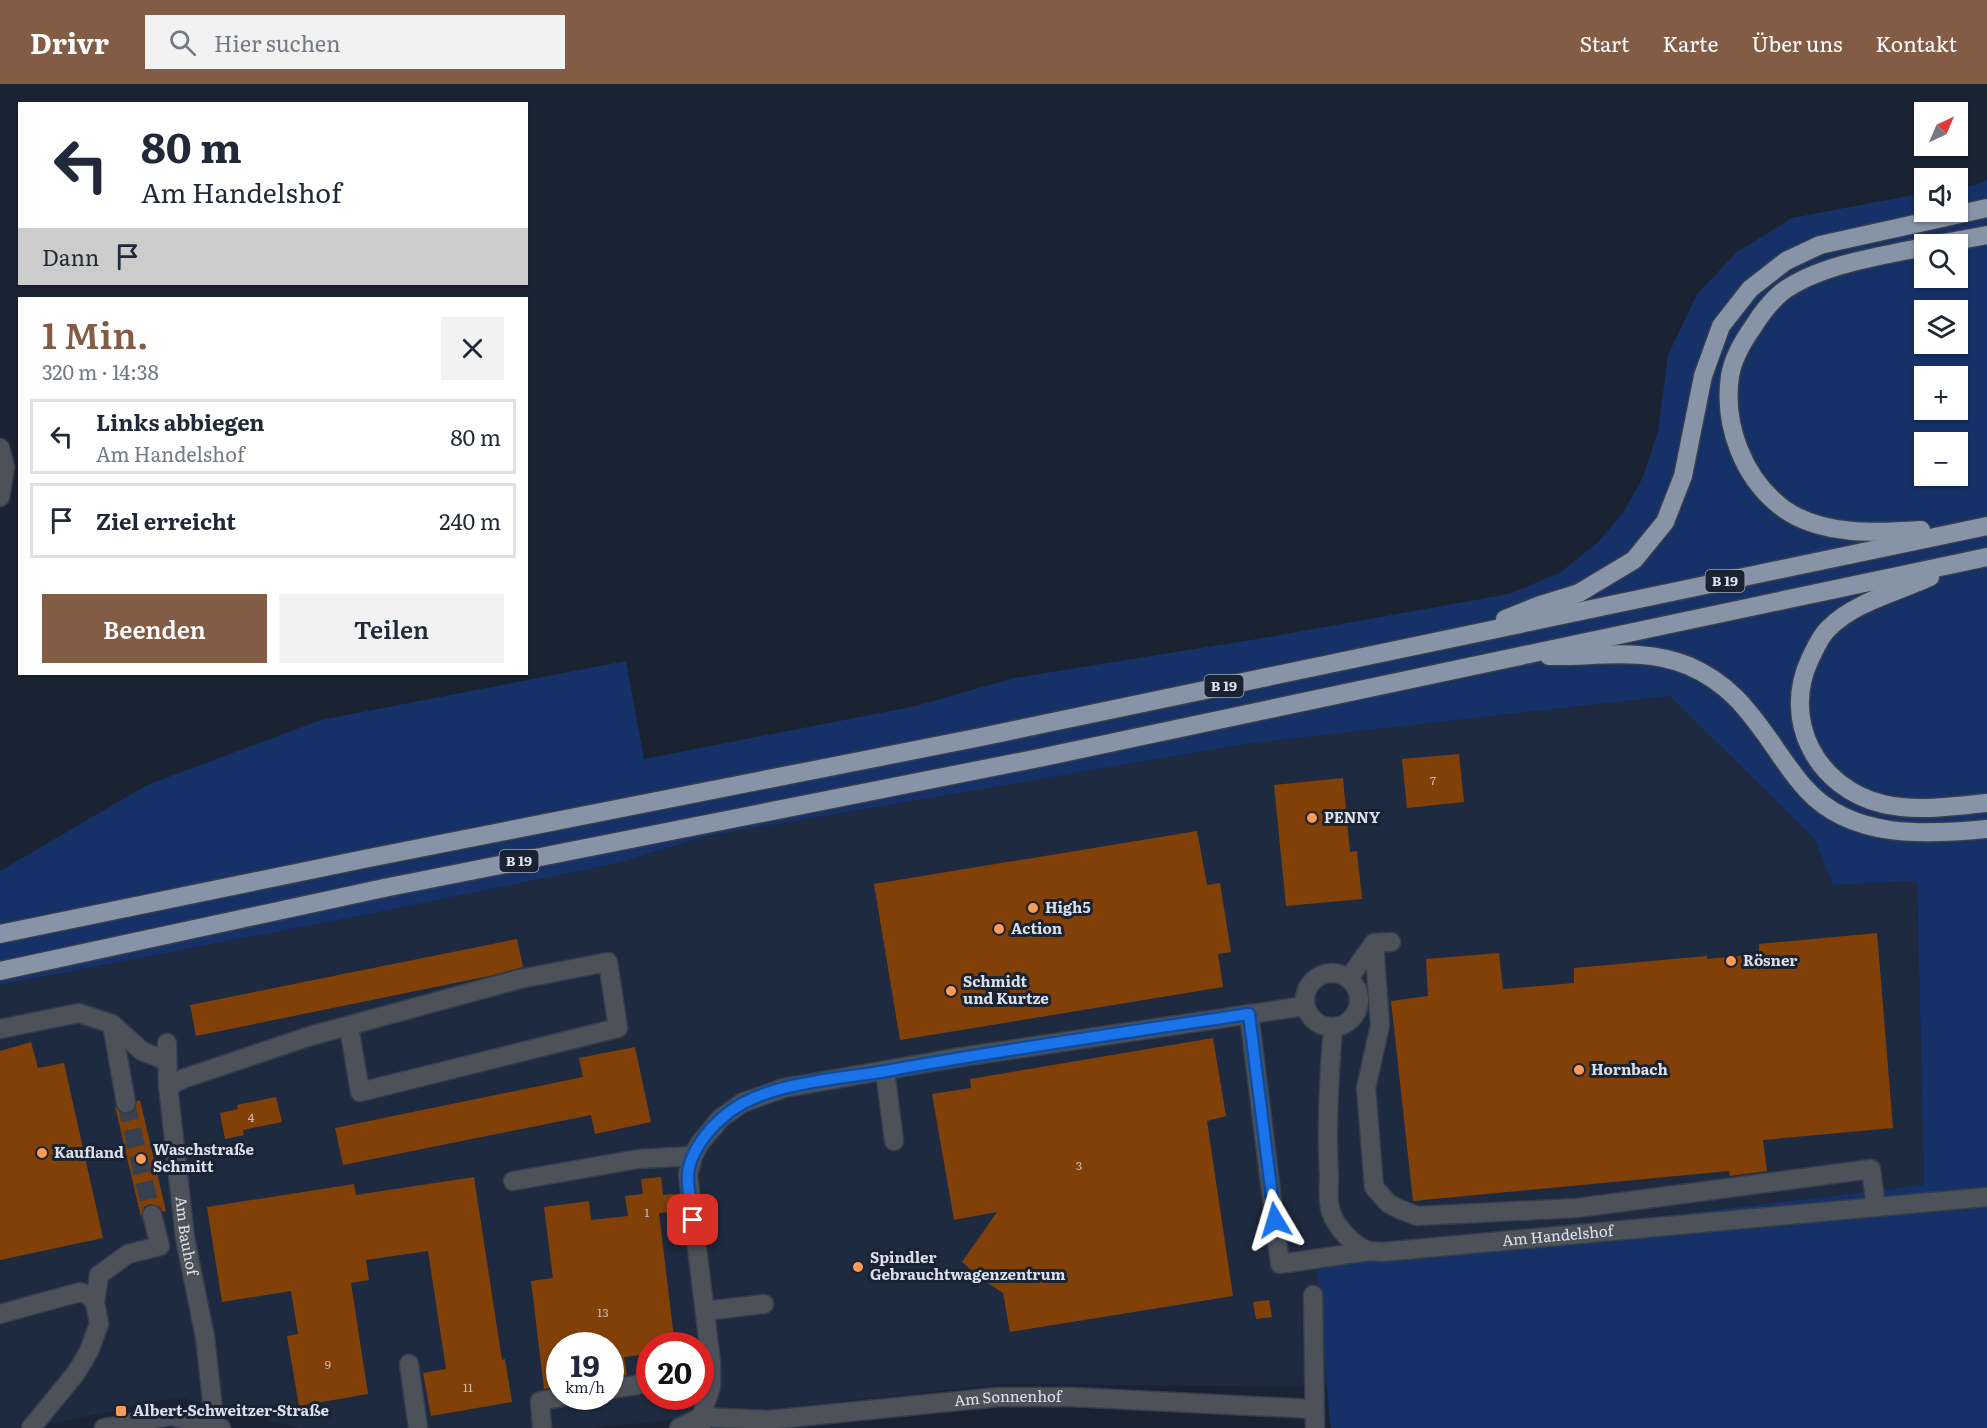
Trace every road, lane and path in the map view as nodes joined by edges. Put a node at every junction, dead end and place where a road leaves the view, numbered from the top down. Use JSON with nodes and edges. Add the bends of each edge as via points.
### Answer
{"nodes":[{"id":1,"x":1987,"y":208,"type":"edge"},
{"id":2,"x":1987,"y":235,"type":"edge"},
{"id":3,"x":1968,"y":238,"type":"edge"},
{"id":4,"x":1914,"y":249,"type":"edge"},
{"id":5,"x":0,"y":448,"type":"edge"},
{"id":6,"x":0,"y":497,"type":"edge"},
{"id":7,"x":1985,"y":526,"type":"edge"},
{"id":8,"x":1987,"y":557,"type":"edge"},
{"id":9,"x":1964,"y":562,"type":"junction"},
{"id":10,"x":1468,"y":636,"type":"junction"},
{"id":11,"x":1517,"y":655,"type":"junction"},
{"id":12,"x":1987,"y":803,"type":"edge"},
{"id":13,"x":1987,"y":829,"type":"edge"},
{"id":14,"x":0,"y":934,"type":"edge"},
{"id":15,"x":0,"y":971,"type":"edge"},
{"id":16,"x":1349,"y":978,"type":"junction"},
{"id":17,"x":1305,"y":1006,"type":"junction"},
{"id":18,"x":1249,"y":1014,"type":"junction"},
{"id":19,"x":112,"y":1023,"type":"junction"},
{"id":20,"x":349,"y":1027,"type":"junction"},
{"id":21,"x":1333,"y":1028,"type":"junction"},
{"id":22,"x":0,"y":1029,"type":"edge"},
{"id":23,"x":885,"y":1071,"type":"junction"},
{"id":24,"x":168,"y":1086,"type":"junction"},
{"id":25,"x":126,"y":1103,"type":"tunnel mouth"},
{"id":26,"x":894,"y":1142,"type":"dead end"},
{"id":27,"x":693,"y":1156,"type":"junction"},
{"id":28,"x":513,"y":1181,"type":"dead end"},
{"id":29,"x":1987,"y":1197,"type":"edge"},
{"id":30,"x":1876,"y":1207,"type":"junction"},
{"id":31,"x":1577,"y":1208,"type":"junction"},
{"id":32,"x":152,"y":1215,"type":"tunnel mouth"},
{"id":33,"x":1582,"y":1235,"type":"junction"},
{"id":34,"x":1369,"y":1251,"type":"junction"},
{"id":35,"x":1313,"y":1295,"type":"dead end"},
{"id":36,"x":95,"y":1302,"type":"junction"},
{"id":37,"x":764,"y":1304,"type":"dead end"},
{"id":38,"x":705,"y":1311,"type":"junction"},
{"id":39,"x":0,"y":1314,"type":"edge"},
{"id":40,"x":705,"y":1332,"type":"edge"},
{"id":41,"x":409,"y":1364,"type":"dead end"},
{"id":42,"x":546,"y":1400,"type":"edge"},
{"id":43,"x":1314,"y":1409,"type":"junction"},
{"id":44,"x":701,"y":1422,"type":"edge"},
{"id":45,"x":217,"y":1427,"type":"edge"},
{"id":46,"x":31,"y":1428,"type":"edge"},
{"id":47,"x":104,"y":1428,"type":"edge"},
{"id":48,"x":418,"y":1428,"type":"edge"},
{"id":49,"x":542,"y":1428,"type":"edge"},
{"id":50,"x":679,"y":1428,"type":"edge"},
{"id":51,"x":1316,"y":1428,"type":"edge"}],
"edges":[{"from":1,"to":10,"type":"highway","via":[[1820,245],[1786,261],[1750,289],[1721,327],[1703,376],[1683,476],[1665,522],[1634,560],[1579,593]]},
{"from":2,"to":3,"type":"highway"},
{"from":4,"to":7,"type":"highway","via":[[1810,275],[1782,292],[1763,310],[1741,345],[1730,374],[1728,402],[1733,435],[1761,488],[1784,509],[1829,528],[1868,534]]},
{"from":5,"to":6,"type":"street","via":[[5,467]]},
{"from":7,"to":10,"type":"highway","number":"B 19"},
{"from":8,"to":9,"type":"highway","number":"B 19"},
{"from":9,"to":11,"type":"highway","number":"B 19"},
{"from":9,"to":12,"type":"highway","via":[[1857,608],[1828,628],[1806,668],[1799,699],[1802,726],[1812,754],[1831,777],[1854,793],[1881,804],[1906,808]]},
{"from":10,"to":14,"type":"highway","number":"B 19"},
{"from":11,"to":13,"type":"highway","via":[[1580,657],[1630,653],[1688,666],[1735,695],[1808,791],[1842,816],[1883,830],[1921,833]]},
{"from":11,"to":15,"type":"highway","number":"B 19","via":[[1039,758],[384,888]]},
{"from":16,"to":17,"type":"street","via":[[1336,972],[1323,973],[1311,981],[1305,993]]},
{"from":16,"to":21,"type":"street","via":[[1360,1001],[1356,1014],[1346,1024]]},
{"from":16,"to":31,"type":"street","via":[[1383,942],[1380,1025],[1366,1088],[1374,1187],[1389,1203],[1417,1216]]},
{"from":17,"to":18,"type":"street"},
{"from":17,"to":21,"type":"street","via":[[1321,1025]]},
{"from":18,"to":23,"type":"street"},
{"from":18,"to":34,"type":"street","name":"Am Handelshof","via":[[1280,1264]]},
{"from":19,"to":22,"type":"street","via":[[79,1013]]},
{"from":19,"to":24,"type":"street","name":"Am Bauhof","via":[[142,1052],[167,1052]]},
{"from":19,"to":25,"type":"street"},
{"from":20,"to":20,"type":"street","via":[[520,979],[608,962],[618,1028],[360,1092]]},
{"from":20,"to":24,"type":"street","via":[[310,1036]]},
{"from":21,"to":34,"type":"street","via":[[1329,1072],[1330,1210],[1346,1234]]},
{"from":23,"to":26,"type":"street"},
{"from":23,"to":27,"type":"street","via":[[784,1088],[742,1103],[721,1118]]},
{"from":24,"to":45,"type":"street","name":"Am Bauhof","via":[[185,1238],[205,1337]]},
{"from":27,"to":28,"type":"street","via":[[638,1159]]},
{"from":27,"to":38,"type":"street","via":[[688,1174]]},
{"from":29,"to":30,"type":"street","name":"Am Handelshof"},
{"from":30,"to":31,"type":"street","via":[[1871,1169]]},
{"from":30,"to":33,"type":"street","name":"Am Handelshof"},
{"from":31,"to":33,"type":"street"},
{"from":32,"to":36,"type":"street","via":[[160,1246],[128,1254],[99,1275]]},
{"from":33,"to":34,"type":"street","name":"Am Handelshof"},
{"from":35,"to":43,"type":"street"},
{"from":36,"to":39,"type":"street","via":[[80,1292]]},
{"from":36,"to":46,"type":"street","via":[[99,1324],[89,1352]]},
{"from":37,"to":38,"type":"street"},
{"from":38,"to":40,"type":"street"},
{"from":41,"to":48,"type":"street"},
{"from":42,"to":49,"type":"street","via":[[540,1401]]},
{"from":43,"to":44,"type":"street","name":"Am Sonnenhof","via":[[998,1397],[768,1420]]},
{"from":43,"to":51,"type":"street"},
{"from":44,"to":50,"type":"street"},
{"from":45,"to":47,"type":"street","via":[[171,1416]]}]}
